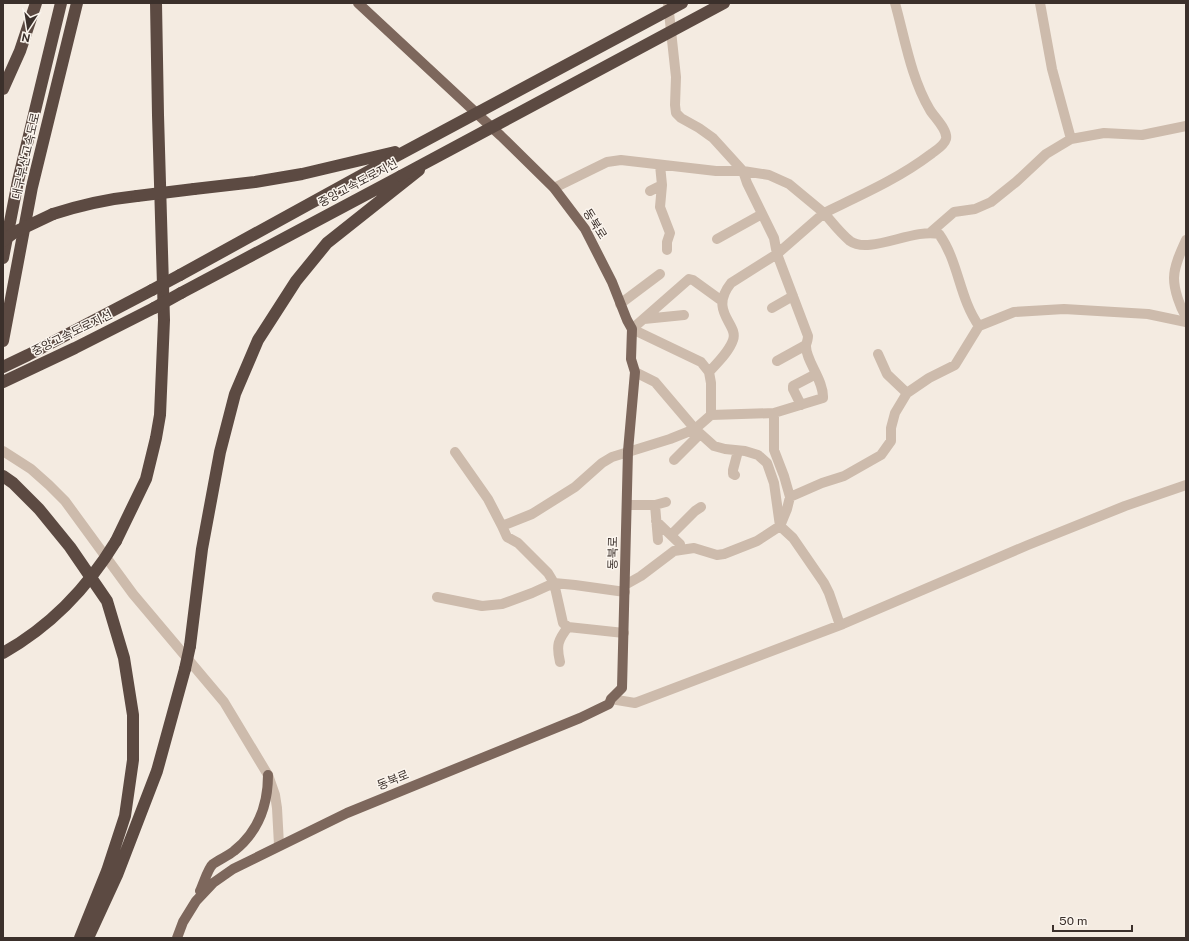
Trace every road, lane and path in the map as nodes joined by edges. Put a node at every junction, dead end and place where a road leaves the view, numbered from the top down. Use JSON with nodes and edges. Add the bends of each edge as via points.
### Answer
{"nodes":[{"id":1,"x":36,"y":3,"type":"edge"},
{"id":2,"x":61,"y":3,"type":"edge"},
{"id":3,"x":77,"y":3,"type":"edge"},
{"id":4,"x":156,"y":3,"type":"edge"},
{"id":5,"x":358,"y":3,"type":"edge"},
{"id":6,"x":668,"y":3,"type":"edge"},
{"id":7,"x":682,"y":3,"type":"edge"},
{"id":8,"x":724,"y":3,"type":"edge"},
{"id":9,"x":895,"y":3,"type":"edge"},
{"id":10,"x":1040,"y":3,"type":"edge"},
{"id":11,"x":3,"y":89,"type":"edge"},
{"id":12,"x":1186,"y":126,"type":"edge"},
{"id":13,"x":1071,"y":139,"type":"junction"},
{"id":14,"x":412,"y":148,"type":"junction"},
{"id":15,"x":433,"y":159,"type":"junction"},
{"id":16,"x":660,"y":165,"type":"junction"},
{"id":17,"x":743,"y":171,"type":"junction"},
{"id":18,"x":662,"y":185,"type":"junction"},
{"id":19,"x":554,"y":188,"type":"junction"},
{"id":20,"x":650,"y":191,"type":"dead end"},
{"id":21,"x":824,"y":213,"type":"junction"},
{"id":22,"x":762,"y":214,"type":"junction"},
{"id":23,"x":931,"y":232,"type":"junction"},
{"id":24,"x":717,"y":239,"type":"dead end"},
{"id":25,"x":1186,"y":240,"type":"edge"},
{"id":26,"x":3,"y":241,"type":"edge"},
{"id":27,"x":667,"y":250,"type":"dead end"},
{"id":28,"x":777,"y":254,"type":"junction"},
{"id":29,"x":3,"y":258,"type":"edge"},
{"id":30,"x":660,"y":274,"type":"dead end"},
{"id":31,"x":793,"y":296,"type":"junction"},
{"id":32,"x":722,"y":301,"type":"junction"},
{"id":33,"x":620,"y":304,"type":"junction"},
{"id":34,"x":772,"y":308,"type":"dead end"},
{"id":35,"x":684,"y":315,"type":"dead end"},
{"id":36,"x":1186,"y":316,"type":"edge"},
{"id":37,"x":644,"y":319,"type":"junction"},
{"id":38,"x":1186,"y":322,"type":"edge"},
{"id":39,"x":979,"y":326,"type":"junction"},
{"id":40,"x":632,"y":329,"type":"junction"},
{"id":41,"x":3,"y":341,"type":"edge"},
{"id":42,"x":806,"y":345,"type":"junction"},
{"id":43,"x":878,"y":354,"type":"dead end"},
{"id":44,"x":778,"y":360,"type":"dead end"},
{"id":45,"x":3,"y":367,"type":"edge"},
{"id":46,"x":635,"y":372,"type":"junction"},
{"id":47,"x":709,"y":372,"type":"junction"},
{"id":48,"x":816,"y":374,"type":"junction"},
{"id":49,"x":3,"y":382,"type":"edge"},
{"id":50,"x":907,"y":393,"type":"junction"},
{"id":51,"x":801,"y":405,"type":"junction"},
{"id":52,"x":774,"y":413,"type":"junction"},
{"id":53,"x":710,"y":415,"type":"junction"},
{"id":54,"x":698,"y":431,"type":"junction"},
{"id":55,"x":738,"y":450,"type":"junction"},
{"id":56,"x":3,"y":451,"type":"edge"},
{"id":57,"x":628,"y":451,"type":"junction"},
{"id":58,"x":455,"y":452,"type":"dead end"},
{"id":59,"x":674,"y":460,"type":"dead end"},
{"id":60,"x":735,"y":475,"type":"dead end"},
{"id":61,"x":3,"y":476,"type":"edge"},
{"id":62,"x":1186,"y":485,"type":"edge"},
{"id":63,"x":790,"y":497,"type":"junction"},
{"id":64,"x":666,"y":502,"type":"dead end"},
{"id":65,"x":627,"y":505,"type":"junction"},
{"id":66,"x":655,"y":505,"type":"junction"},
{"id":67,"x":701,"y":507,"type":"dead end"},
{"id":68,"x":656,"y":521,"type":"junction"},
{"id":69,"x":502,"y":526,"type":"junction"},
{"id":70,"x":780,"y":526,"type":"junction"},
{"id":71,"x":671,"y":535,"type":"junction"},
{"id":72,"x":658,"y":540,"type":"dead end"},
{"id":73,"x":682,"y":550,"type":"junction"},
{"id":74,"x":554,"y":583,"type":"junction"},
{"id":75,"x":625,"y":588,"type":"junction"},
{"id":76,"x":437,"y":597,"type":"dead end"},
{"id":77,"x":840,"y":625,"type":"junction"},
{"id":78,"x":568,"y":627,"type":"junction"},
{"id":79,"x":624,"y":633,"type":"junction"},
{"id":80,"x":3,"y":653,"type":"edge"},
{"id":81,"x":560,"y":662,"type":"dead end"},
{"id":82,"x":611,"y":699,"type":"junction"},
{"id":83,"x":268,"y":775,"type":"junction"},
{"id":84,"x":279,"y":845,"type":"junction"},
{"id":85,"x":112,"y":873,"type":"junction"},
{"id":86,"x":196,"y":900,"type":"junction"},
{"id":87,"x":85,"y":936,"type":"edge"},
{"id":88,"x":177,"y":938,"type":"edge"}],
"edges":[{"from":1,"to":11,"type":"highway","via":[[20,51]]},
{"from":2,"to":29,"type":"highway","name":"대구부산고속도로","via":[[18,181]]},
{"from":3,"to":41,"type":"highway","name":"대구부산고속도로","via":[[32,187]]},
{"from":4,"to":80,"type":"highway","bridge":true,"via":[[164,320],[160,415],[156,438],[146,480],[102,564],[80,592],[54,618]]},
{"from":5,"to":19,"type":"main road","name":"동북로"},
{"from":6,"to":17,"type":"street","via":[[676,77],[676,113],[713,138]]},
{"from":7,"to":14,"type":"highway","name":"중앙고속도로지선","bridge":true},
{"from":8,"to":15,"type":"highway","name":"중앙고속도로지선","bridge":true},
{"from":9,"to":21,"type":"street","via":[[914,77],[930,110],[946,133],[946,140],[913,168]]},
{"from":10,"to":13,"type":"street","via":[[1052,69]]},
{"from":12,"to":13,"type":"street","via":[[1142,135],[1104,133]]},
{"from":13,"to":23,"type":"street","via":[[1046,154],[991,202],[975,209],[954,212]]},
{"from":14,"to":26,"type":"highway","bridge":true,"via":[[302,174],[88,204],[53,214],[15,232]]},
{"from":14,"to":45,"type":"highway","name":"중앙고속도로지선","bridge":true,"via":[[152,290]]},
{"from":15,"to":49,"type":"highway","name":"중앙고속도로지선","bridge":true,"via":[[154,308]]},
{"from":15,"to":85,"type":"highway","bridge":true,"via":[[327,243],[296,281],[258,340],[235,394],[220,452],[202,549],[185,669],[157,771]]},
{"from":16,"to":17,"type":"street"},
{"from":16,"to":18,"type":"street"},
{"from":16,"to":19,"type":"street","via":[[621,160],[607,162]]},
{"from":17,"to":21,"type":"street","via":[[769,175],[789,184]]},
{"from":17,"to":22,"type":"street"},
{"from":18,"to":20,"type":"street"},
{"from":18,"to":27,"type":"street","via":[[660,207],[670,233]]},
{"from":19,"to":33,"type":"main road","name":"동북로","via":[[585,229],[612,282]]},
{"from":21,"to":23,"type":"street","via":[[850,241],[859,245]]},
{"from":21,"to":28,"type":"street"},
{"from":22,"to":24,"type":"street"},
{"from":22,"to":28,"type":"street","via":[[774,238]]},
{"from":23,"to":39,"type":"street","via":[[939,234],[952,255],[966,302]]},
{"from":25,"to":36,"type":"street","via":[[1174,279],[1180,306]]},
{"from":28,"to":31,"type":"street"},
{"from":28,"to":32,"type":"street","via":[[731,283]]},
{"from":30,"to":33,"type":"street"},
{"from":31,"to":34,"type":"street"},
{"from":31,"to":42,"type":"street","via":[[808,336]]},
{"from":32,"to":37,"type":"street","via":[[689,279]]},
{"from":32,"to":47,"type":"street","via":[[725,316],[734,332],[734,339]]},
{"from":33,"to":40,"type":"main road","name":"동북로"},
{"from":35,"to":37,"type":"street"},
{"from":37,"to":40,"type":"street"},
{"from":38,"to":39,"type":"street","via":[[1148,314],[1064,309],[1014,312]]},
{"from":39,"to":50,"type":"street","via":[[955,365]]},
{"from":40,"to":46,"type":"main road","name":"동북로","via":[[631,359]]},
{"from":40,"to":47,"type":"street","via":[[701,362]]},
{"from":42,"to":44,"type":"street"},
{"from":42,"to":48,"type":"street"},
{"from":43,"to":50,"type":"street","via":[[887,374]]},
{"from":46,"to":54,"type":"street","via":[[655,382]]},
{"from":46,"to":57,"type":"main road","name":"동북로"},
{"from":47,"to":53,"type":"street"},
{"from":48,"to":51,"type":"street","via":[[793,386]]},
{"from":48,"to":51,"type":"street","via":[[824,391],[823,398]]},
{"from":50,"to":63,"type":"street","via":[[895,413],[891,441],[881,455],[844,476]]},
{"from":51,"to":52,"type":"street"},
{"from":52,"to":53,"type":"street"},
{"from":52,"to":63,"type":"street","via":[[774,450]]},
{"from":53,"to":54,"type":"street"},
{"from":54,"to":55,"type":"street","via":[[714,446],[725,450]]},
{"from":54,"to":57,"type":"street"},
{"from":54,"to":59,"type":"street"},
{"from":55,"to":60,"type":"street","via":[[733,470]]},
{"from":55,"to":70,"type":"street","via":[[758,455],[767,462],[774,483]]},
{"from":56,"to":83,"type":"street","via":[[31,469],[65,502],[133,594],[224,702]]},
{"from":57,"to":65,"type":"main road","name":"동북로"},
{"from":57,"to":69,"type":"street","via":[[602,463],[575,487],[532,514]]},
{"from":58,"to":69,"type":"street","via":[[488,499]]},
{"from":61,"to":85,"type":"highway","via":[[39,509],[70,547],[107,601],[124,658],[133,716],[133,760],[125,816]]},
{"from":62,"to":77,"type":"street","via":[[1125,506],[1028,545]]},
{"from":63,"to":70,"type":"street"},
{"from":64,"to":66,"type":"street"},
{"from":65,"to":66,"type":"street"},
{"from":65,"to":75,"type":"main road","name":"동북로"},
{"from":66,"to":68,"type":"street"},
{"from":67,"to":71,"type":"street"},
{"from":68,"to":71,"type":"street"},
{"from":68,"to":72,"type":"street"},
{"from":69,"to":74,"type":"street","via":[[506,537],[518,543],[548,573]]},
{"from":70,"to":73,"type":"street","via":[[757,541],[724,554],[717,555],[694,548]]},
{"from":70,"to":77,"type":"street","via":[[793,538],[824,583]]},
{"from":71,"to":73,"type":"street"},
{"from":73,"to":75,"type":"street","via":[[674,551]]},
{"from":74,"to":75,"type":"street"},
{"from":74,"to":76,"type":"street","via":[[502,604],[482,606]]},
{"from":74,"to":78,"type":"street","via":[[563,623]]},
{"from":75,"to":79,"type":"main road","name":"동북로"},
{"from":77,"to":82,"type":"street","via":[[635,703]]},
{"from":78,"to":79,"type":"street"},
{"from":78,"to":81,"type":"street","via":[[557,645]]},
{"from":79,"to":82,"type":"main road","name":"동북로","via":[[622,688]]},
{"from":82,"to":84,"type":"main road","name":"동북로","via":[[609,704],[580,718],[347,813]]},
{"from":83,"to":84,"type":"street","via":[[275,795]]},
{"from":83,"to":86,"type":"main road","via":[[264,807],[256,827],[233,852],[212,865]]},
{"from":84,"to":86,"type":"main road","name":"동북로","via":[[223,875]]},
{"from":85,"to":87,"type":"highway"},
{"from":86,"to":88,"type":"main road","name":"동북로"}]}
